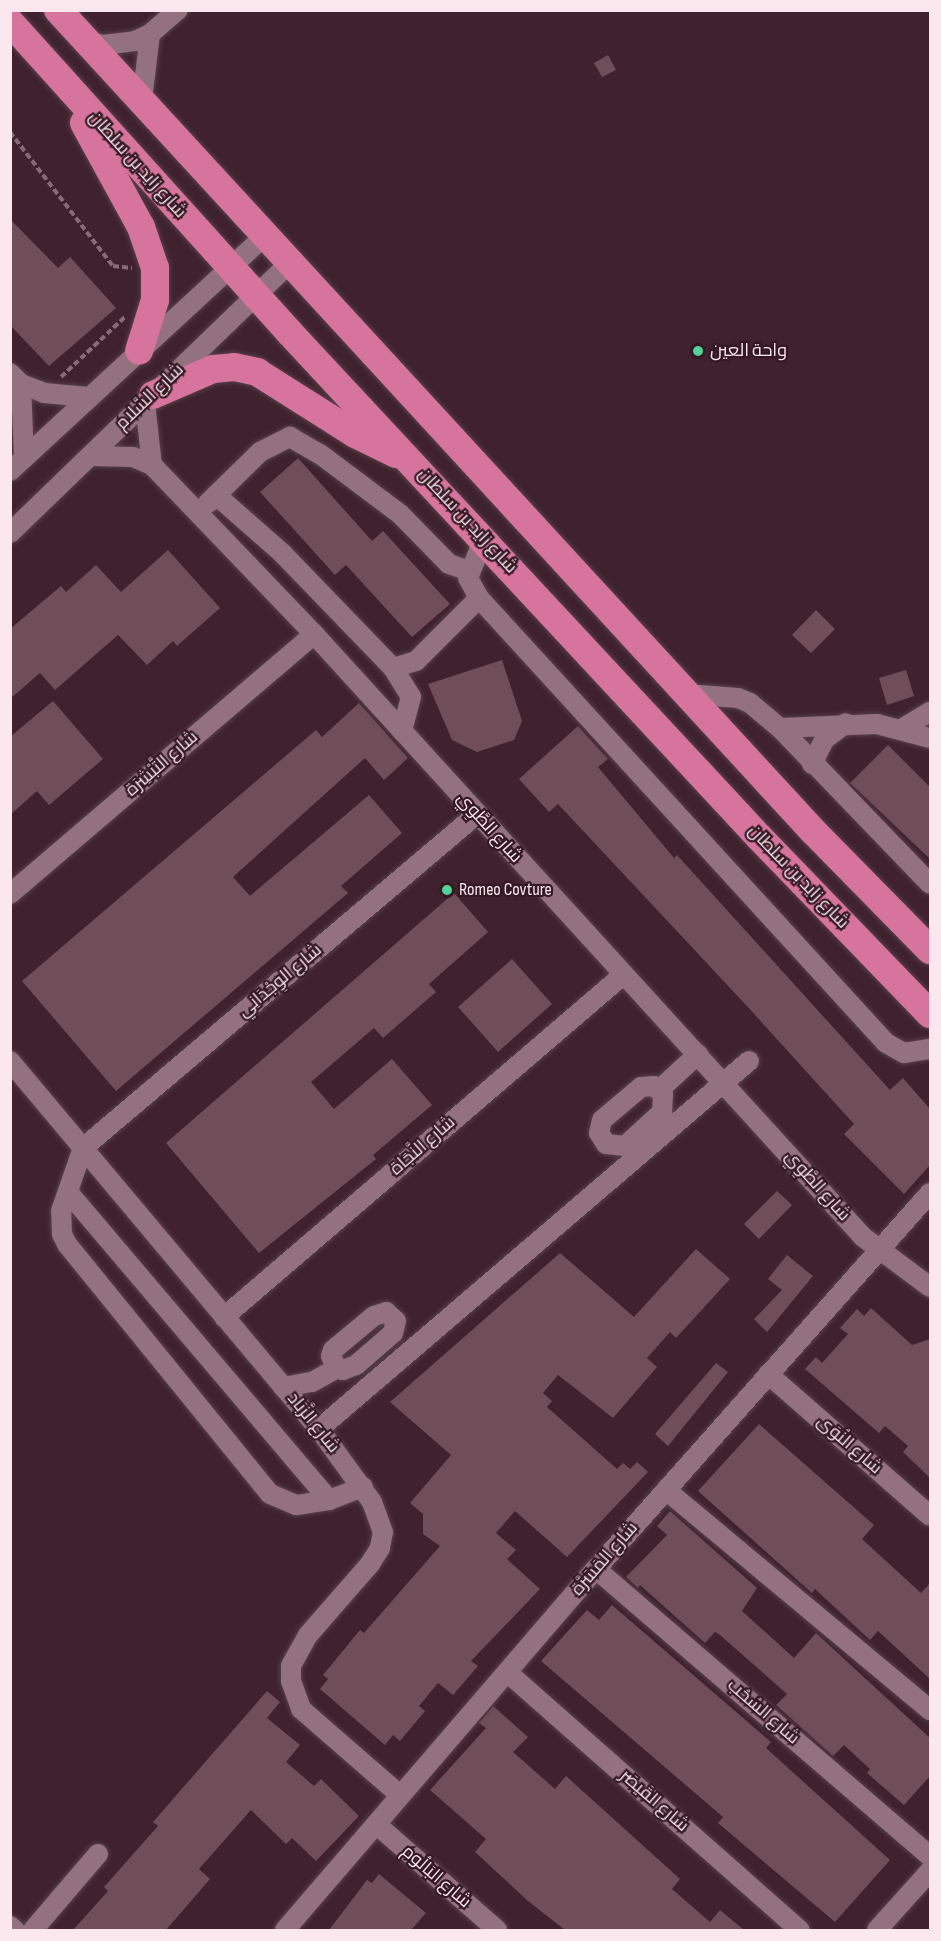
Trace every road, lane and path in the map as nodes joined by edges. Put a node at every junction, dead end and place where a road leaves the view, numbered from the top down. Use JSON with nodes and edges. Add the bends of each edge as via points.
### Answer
{"nodes":[{"id":1,"x":58,"y":10,"type":"edge"},
{"id":2,"x":178,"y":10,"type":"edge"},
{"id":3,"x":10,"y":22,"type":"edge"},
{"id":4,"x":150,"y":34,"type":"junction"},
{"id":5,"x":87,"y":41,"type":"junction"},
{"id":6,"x":70,"y":91,"type":"junction"},
{"id":7,"x":142,"y":100,"type":"junction"},
{"id":8,"x":10,"y":132,"type":"edge"},
{"id":9,"x":267,"y":235,"type":"junction"},
{"id":10,"x":291,"y":262,"type":"junction"},
{"id":11,"x":230,"y":267,"type":"junction"},
{"id":12,"x":156,"y":268,"type":"junction"},
{"id":13,"x":255,"y":295,"type":"junction"},
{"id":14,"x":128,"y":314,"type":"dead end"},
{"id":15,"x":139,"y":351,"type":"junction"},
{"id":16,"x":16,"y":379,"type":"edge"},
{"id":17,"x":44,"y":393,"type":"junction"},
{"id":18,"x":89,"y":397,"type":"junction"},
{"id":19,"x":149,"y":399,"type":"junction"},
{"id":20,"x":90,"y":456,"type":"junction"},
{"id":21,"x":411,"y":460,"type":"junction"},
{"id":22,"x":17,"y":465,"type":"edge"},
{"id":23,"x":152,"y":465,"type":"junction"},
{"id":24,"x":216,"y":495,"type":"junction"},
{"id":25,"x":197,"y":513,"type":"junction"},
{"id":26,"x":10,"y":533,"type":"edge"},
{"id":27,"x":484,"y":538,"type":"junction"},
{"id":28,"x":469,"y":571,"type":"junction"},
{"id":29,"x":479,"y":598,"type":"junction"},
{"id":30,"x":314,"y":634,"type":"junction"},
{"id":31,"x":393,"y":668,"type":"junction"},
{"id":32,"x":687,"y":694,"type":"junction"},
{"id":33,"x":930,"y":712,"type":"edge"},
{"id":34,"x":848,"y":722,"type":"junction"},
{"id":35,"x":780,"y":728,"type":"junction"},
{"id":36,"x":903,"y":728,"type":"junction"},
{"id":37,"x":402,"y":731,"type":"junction"},
{"id":38,"x":930,"y":738,"type":"edge"},
{"id":39,"x":812,"y":764,"type":"junction"},
{"id":40,"x":476,"y":815,"type":"junction"},
{"id":41,"x":930,"y":884,"type":"edge"},
{"id":42,"x":10,"y":894,"type":"edge"},
{"id":43,"x":930,"y":950,"type":"edge"},
{"id":44,"x":623,"y":975,"type":"junction"},
{"id":45,"x":930,"y":1014,"type":"edge"},
{"id":46,"x":930,"y":1049,"type":"edge"},
{"id":47,"x":698,"y":1054,"type":"junction"},
{"id":48,"x":10,"y":1061,"type":"edge"},
{"id":49,"x":749,"y":1061,"type":"dead end"},
{"id":50,"x":724,"y":1083,"type":"junction"},
{"id":51,"x":659,"y":1090,"type":"dead end"},
{"id":52,"x":83,"y":1148,"type":"junction"},
{"id":53,"x":68,"y":1192,"type":"junction"},
{"id":54,"x":930,"y":1193,"type":"edge"},
{"id":55,"x":879,"y":1250,"type":"junction"},
{"id":56,"x":930,"y":1287,"type":"edge"},
{"id":57,"x":224,"y":1317,"type":"junction"},
{"id":58,"x":337,"y":1368,"type":"dead end"},
{"id":59,"x":768,"y":1374,"type":"junction"},
{"id":60,"x":283,"y":1387,"type":"junction"},
{"id":61,"x":319,"y":1430,"type":"junction"},
{"id":62,"x":363,"y":1487,"type":"junction"},
{"id":63,"x":666,"y":1490,"type":"junction"},
{"id":64,"x":329,"y":1500,"type":"junction"},
{"id":65,"x":930,"y":1516,"type":"edge"},
{"id":66,"x":596,"y":1569,"type":"junction"},
{"id":67,"x":507,"y":1672,"type":"junction"},
{"id":68,"x":930,"y":1710,"type":"edge"},
{"id":69,"x":400,"y":1795,"type":"junction"},
{"id":70,"x":376,"y":1824,"type":"junction"},
{"id":71,"x":98,"y":1854,"type":"dead end"},
{"id":72,"x":930,"y":1856,"type":"edge"},
{"id":73,"x":930,"y":1871,"type":"edge"},
{"id":74,"x":10,"y":1926,"type":"edge"},
{"id":75,"x":15,"y":1930,"type":"edge"},
{"id":76,"x":33,"y":1930,"type":"edge"},
{"id":77,"x":285,"y":1930,"type":"edge"},
{"id":78,"x":497,"y":1930,"type":"edge"},
{"id":79,"x":800,"y":1930,"type":"edge"},
{"id":80,"x":877,"y":1930,"type":"edge"}],
"edges":[{"from":1,"to":5,"type":"highway"},
{"from":2,"to":4,"type":"street"},
{"from":3,"to":6,"type":"highway","name":"شارع زايد بن سلطان"},
{"from":4,"to":5,"type":"street","via":[[119,45]]},
{"from":4,"to":7,"type":"street"},
{"from":5,"to":7,"type":"highway"},
{"from":6,"to":11,"type":"highway","name":"شارع زايد بن سلطان"},
{"from":6,"to":12,"type":"highway","via":[[141,226]]},
{"from":7,"to":9,"type":"highway"},
{"from":8,"to":12,"type":"path","via":[[113,266]]},
{"from":9,"to":10,"type":"highway"},
{"from":9,"to":11,"type":"street"},
{"from":10,"to":13,"type":"street","name":"شارع السَّلام"},
{"from":10,"to":32,"type":"highway"},
{"from":11,"to":13,"type":"highway","name":"شارع زايد بن سلطان"},
{"from":11,"to":15,"type":"street"},
{"from":12,"to":15,"type":"highway","via":[[155,300]]},
{"from":13,"to":19,"type":"street","name":"شارع السَّلام"},
{"from":13,"to":21,"type":"highway","name":"شارع زايد بن سلطان"},
{"from":14,"to":17,"type":"path"},
{"from":15,"to":18,"type":"street"},
{"from":16,"to":17,"type":"street"},
{"from":16,"to":22,"type":"street"},
{"from":17,"to":18,"type":"street"},
{"from":18,"to":22,"type":"street"},
{"from":19,"to":20,"type":"street","name":"شارع السَّلام"},
{"from":19,"to":21,"type":"highway","via":[[213,369],[234,367],[257,372],[355,434]]},
{"from":19,"to":23,"type":"street"},
{"from":20,"to":23,"type":"street","via":[[133,457]]},
{"from":20,"to":26,"type":"street","name":"شارع السَّلام"},
{"from":21,"to":27,"type":"highway","name":"شارع زايد بن سلطان"},
{"from":23,"to":25,"type":"street","name":"شارع الطَّوِي"},
{"from":24,"to":25,"type":"street"},
{"from":24,"to":28,"type":"street","via":[[260,452],[290,437],[320,454],[400,514],[449,564]]},
{"from":24,"to":31,"type":"street","via":[[282,553]]},
{"from":25,"to":30,"type":"street","name":"شارع الطَّوِي"},
{"from":27,"to":28,"type":"street"},
{"from":27,"to":45,"type":"highway","name":"شارع زايد بن سلطان","via":[[759,837]]},
{"from":28,"to":29,"type":"street","via":[[470,586]]},
{"from":29,"to":31,"type":"street","via":[[416,661]]},
{"from":29,"to":46,"type":"street","via":[[886,1043],[904,1053]]},
{"from":30,"to":37,"type":"street","name":"شارع الطَّوِي"},
{"from":30,"to":42,"type":"street","name":"شارع التَّبْشِرَة"},
{"from":31,"to":37,"type":"street","via":[[411,697]]},
{"from":32,"to":35,"type":"street","via":[[738,698]]},
{"from":32,"to":43,"type":"highway"},
{"from":33,"to":36,"type":"street"},
{"from":34,"to":35,"type":"street"},
{"from":34,"to":36,"type":"street"},
{"from":34,"to":39,"type":"street","via":[[825,739]]},
{"from":35,"to":39,"type":"street"},
{"from":36,"to":38,"type":"street"},
{"from":37,"to":40,"type":"street","name":"شارع الطَّوِي"},
{"from":39,"to":41,"type":"street"},
{"from":40,"to":44,"type":"street","name":"شارع الطَّوِي"},
{"from":40,"to":52,"type":"street","name":"شارع الوِجْدَانِي"},
{"from":44,"to":47,"type":"street","name":"شارع الطَّوِي"},
{"from":44,"to":57,"type":"street","name":"شارع النَّجَاة"},
{"from":47,"to":50,"type":"street","name":"شارع الطَّوِي"},
{"from":47,"to":51,"type":"street"},
{"from":48,"to":52,"type":"street","name":"شارع الزَّبَاد"},
{"from":49,"to":50,"type":"street"},
{"from":50,"to":55,"type":"street","name":"شارع الطَّوِي"},
{"from":50,"to":61,"type":"street"},
{"from":52,"to":53,"type":"street"},
{"from":52,"to":57,"type":"street","name":"شارع الزَّبَاد"},
{"from":53,"to":64,"type":"street"},
{"from":53,"to":64,"type":"street","via":[[60,1222],[67,1244],[270,1494],[296,1504]]},
{"from":54,"to":55,"type":"street","name":"شارع المَسَرَّة"},
{"from":55,"to":56,"type":"street","name":"شارع الطَّوِي","via":[[896,1258]]},
{"from":55,"to":59,"type":"street","name":"شارع المَسَرَّة"},
{"from":57,"to":60,"type":"street","name":"شارع الزَّبَاد"},
{"from":58,"to":60,"type":"street","via":[[312,1382]]},
{"from":59,"to":63,"type":"street","name":"شارع المَسَرَّة"},
{"from":59,"to":65,"type":"street","name":"شارع النُوَى"},
{"from":60,"to":61,"type":"street","name":"شارع الزَّبَاد"},
{"from":61,"to":62,"type":"street","name":"شارع الزَّبَاد"},
{"from":62,"to":64,"type":"street"},
{"from":62,"to":69,"type":"street","name":"شارع الزَّبَاد","via":[[383,1532],[380,1548],[308,1635],[294,1658],[291,1681],[301,1709]]},
{"from":63,"to":66,"type":"street","name":"شارع المَسَرَّة"},
{"from":63,"to":68,"type":"street"},
{"from":66,"to":67,"type":"street","name":"شارع المَسَرَّة"},
{"from":66,"to":72,"type":"street","name":"شارع السُحُب"},
{"from":67,"to":69,"type":"street","name":"شارع المَسَرَّة"},
{"from":67,"to":79,"type":"street","name":"شارع القَيصَر"},
{"from":69,"to":70,"type":"street","name":"شارع المَسَرَّة"},
{"from":70,"to":77,"type":"street","name":"شارع المَسَرَّة"},
{"from":70,"to":78,"type":"street","name":"شارع البَالُوم"},
{"from":71,"to":76,"type":"street"},
{"from":73,"to":80,"type":"street"},
{"from":74,"to":75,"type":"street"}]}
